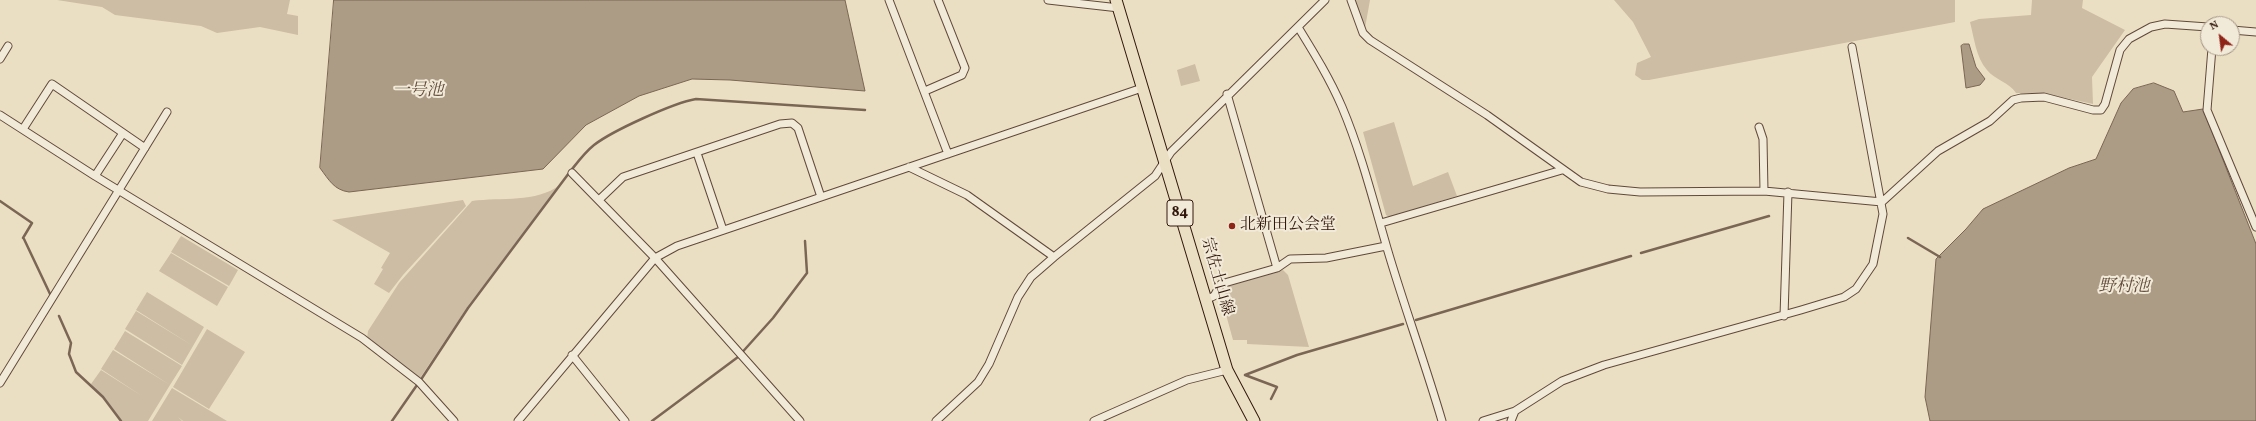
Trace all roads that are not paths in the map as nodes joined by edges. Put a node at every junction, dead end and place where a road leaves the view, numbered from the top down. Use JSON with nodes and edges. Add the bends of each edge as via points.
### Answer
{"nodes":[{"id":1,"x":889,"y":0,"type":"edge"},
{"id":2,"x":938,"y":0,"type":"edge"},
{"id":3,"x":1048,"y":0,"type":"edge"},
{"id":4,"x":1325,"y":0,"type":"edge"},
{"id":5,"x":1351,"y":0,"type":"edge"},
{"id":6,"x":1117,"y":4,"type":"edge"},
{"id":7,"x":2200,"y":26,"type":"edge"},
{"id":8,"x":1298,"y":27,"type":"junction"},
{"id":9,"x":2240,"y":31,"type":"edge"},
{"id":10,"x":2256,"y":32,"type":"edge"},
{"id":11,"x":8,"y":46,"type":"dead end"},
{"id":12,"x":1852,"y":47,"type":"dead end"},
{"id":13,"x":2211,"y":56,"type":"edge"},
{"id":14,"x":0,"y":59,"type":"edge"},
{"id":15,"x":1142,"y":88,"type":"junction"},
{"id":16,"x":925,"y":91,"type":"junction"},
{"id":17,"x":1228,"y":94,"type":"junction"},
{"id":18,"x":167,"y":112,"type":"dead end"},
{"id":19,"x":0,"y":115,"type":"edge"},
{"id":20,"x":1759,"y":127,"type":"dead end"},
{"id":21,"x":23,"y":129,"type":"junction"},
{"id":22,"x":123,"y":133,"type":"junction"},
{"id":23,"x":145,"y":148,"type":"junction"},
{"id":24,"x":697,"y":153,"type":"junction"},
{"id":25,"x":948,"y":154,"type":"junction"},
{"id":26,"x":1165,"y":164,"type":"junction"},
{"id":27,"x":909,"y":167,"type":"junction"},
{"id":28,"x":1562,"y":170,"type":"junction"},
{"id":29,"x":572,"y":173,"type":"dead end"},
{"id":30,"x":95,"y":176,"type":"junction"},
{"id":31,"x":118,"y":190,"type":"junction"},
{"id":32,"x":1764,"y":191,"type":"junction"},
{"id":33,"x":1788,"y":192,"type":"junction"},
{"id":34,"x":821,"y":197,"type":"junction"},
{"id":35,"x":602,"y":198,"type":"dead end"},
{"id":36,"x":1882,"y":202,"type":"junction"},
{"id":37,"x":1380,"y":223,"type":"junction"},
{"id":38,"x":2256,"y":227,"type":"edge"},
{"id":39,"x":723,"y":230,"type":"junction"},
{"id":40,"x":1386,"y":246,"type":"junction"},
{"id":41,"x":1054,"y":257,"type":"junction"},
{"id":42,"x":655,"y":258,"type":"junction"},
{"id":43,"x":1277,"y":268,"type":"junction"},
{"id":44,"x":1205,"y":300,"type":"junction"},
{"id":45,"x":1784,"y":316,"type":"junction"},
{"id":46,"x":572,"y":356,"type":"junction"},
{"id":47,"x":1227,"y":370,"type":"junction"},
{"id":48,"x":0,"y":382,"type":"edge"},
{"id":49,"x":1515,"y":411,"type":"junction"},
{"id":50,"x":454,"y":421,"type":"edge"},
{"id":51,"x":518,"y":421,"type":"edge"},
{"id":52,"x":625,"y":421,"type":"edge"},
{"id":53,"x":800,"y":421,"type":"edge"},
{"id":54,"x":936,"y":421,"type":"edge"},
{"id":55,"x":1094,"y":421,"type":"edge"},
{"id":56,"x":1254,"y":421,"type":"edge"},
{"id":57,"x":1442,"y":421,"type":"edge"},
{"id":58,"x":1483,"y":421,"type":"edge"},
{"id":59,"x":1511,"y":421,"type":"edge"}],
"edges":[{"from":1,"to":16,"type":"street"},
{"from":2,"to":16,"type":"street","via":[[964,68],[962,75]]},
{"from":3,"to":6,"type":"street"},
{"from":4,"to":8,"type":"street"},
{"from":5,"to":28,"type":"street","via":[[1363,33],[1370,40],[1487,115]]},
{"from":6,"to":15,"type":"main road","name":"宗佐土山線","number":"84"},
{"from":7,"to":36,"type":"street","via":[[2165,24],[2151,27],[2129,39],[2120,50],[2105,104],[2101,110],[2044,97],[2013,100],[1990,122],[1938,151]]},
{"from":8,"to":17,"type":"street"},
{"from":8,"to":37,"type":"street","via":[[1342,106],[1358,147]]},
{"from":9,"to":10,"type":"street"},
{"from":11,"to":14,"type":"street"},
{"from":12,"to":36,"type":"street"},
{"from":13,"to":38,"type":"street","via":[[2207,110]]},
{"from":15,"to":25,"type":"street"},
{"from":15,"to":26,"type":"main road","name":"宗佐土山線","number":"84"},
{"from":16,"to":25,"type":"street"},
{"from":17,"to":26,"type":"street","via":[[1171,152]]},
{"from":17,"to":43,"type":"street"},
{"from":18,"to":23,"type":"street"},
{"from":19,"to":21,"type":"street"},
{"from":20,"to":32,"type":"street","via":[[1763,139]]},
{"from":21,"to":22,"type":"street","via":[[52,84]]},
{"from":21,"to":30,"type":"street"},
{"from":22,"to":23,"type":"street"},
{"from":22,"to":30,"type":"street"},
{"from":23,"to":31,"type":"street"},
{"from":24,"to":34,"type":"street","via":[[780,124],[792,123],[798,128]]},
{"from":24,"to":35,"type":"street","via":[[623,177]]},
{"from":24,"to":39,"type":"street"},
{"from":25,"to":27,"type":"street"},
{"from":26,"to":41,"type":"street","via":[[1155,176]]},
{"from":26,"to":44,"type":"main road","name":"宗佐土山線","number":"84"},
{"from":27,"to":34,"type":"street"},
{"from":27,"to":41,"type":"street","via":[[967,195]]},
{"from":28,"to":32,"type":"street","via":[[1581,182],[1608,189],[1640,192]]},
{"from":28,"to":37,"type":"street"},
{"from":29,"to":42,"type":"street"},
{"from":30,"to":31,"type":"street"},
{"from":31,"to":48,"type":"street"},
{"from":31,"to":50,"type":"street","via":[[362,338],[419,382]]},
{"from":32,"to":33,"type":"street"},
{"from":33,"to":36,"type":"street"},
{"from":33,"to":45,"type":"street"},
{"from":34,"to":39,"type":"street"},
{"from":36,"to":45,"type":"street","via":[[1883,214],[1873,264],[1856,289],[1844,297]]},
{"from":37,"to":40,"type":"street"},
{"from":39,"to":42,"type":"street","via":[[677,246]]},
{"from":40,"to":43,"type":"street","via":[[1326,258],[1290,259]]},
{"from":40,"to":57,"type":"street"},
{"from":41,"to":54,"type":"street","via":[[1024,287],[989,364],[978,382]]},
{"from":42,"to":46,"type":"street"},
{"from":42,"to":53,"type":"street"},
{"from":43,"to":44,"type":"street","via":[[1222,284],[1214,296]]},
{"from":44,"to":47,"type":"main road","name":"宗佐土山線","number":"84"},
{"from":45,"to":49,"type":"street","via":[[1574,375]]},
{"from":46,"to":51,"type":"street"},
{"from":46,"to":52,"type":"street"},
{"from":47,"to":55,"type":"street","via":[[1187,380]]},
{"from":47,"to":56,"type":"main road","name":"宗佐土山線","number":"84"},
{"from":49,"to":58,"type":"street"},
{"from":49,"to":59,"type":"street"}]}
